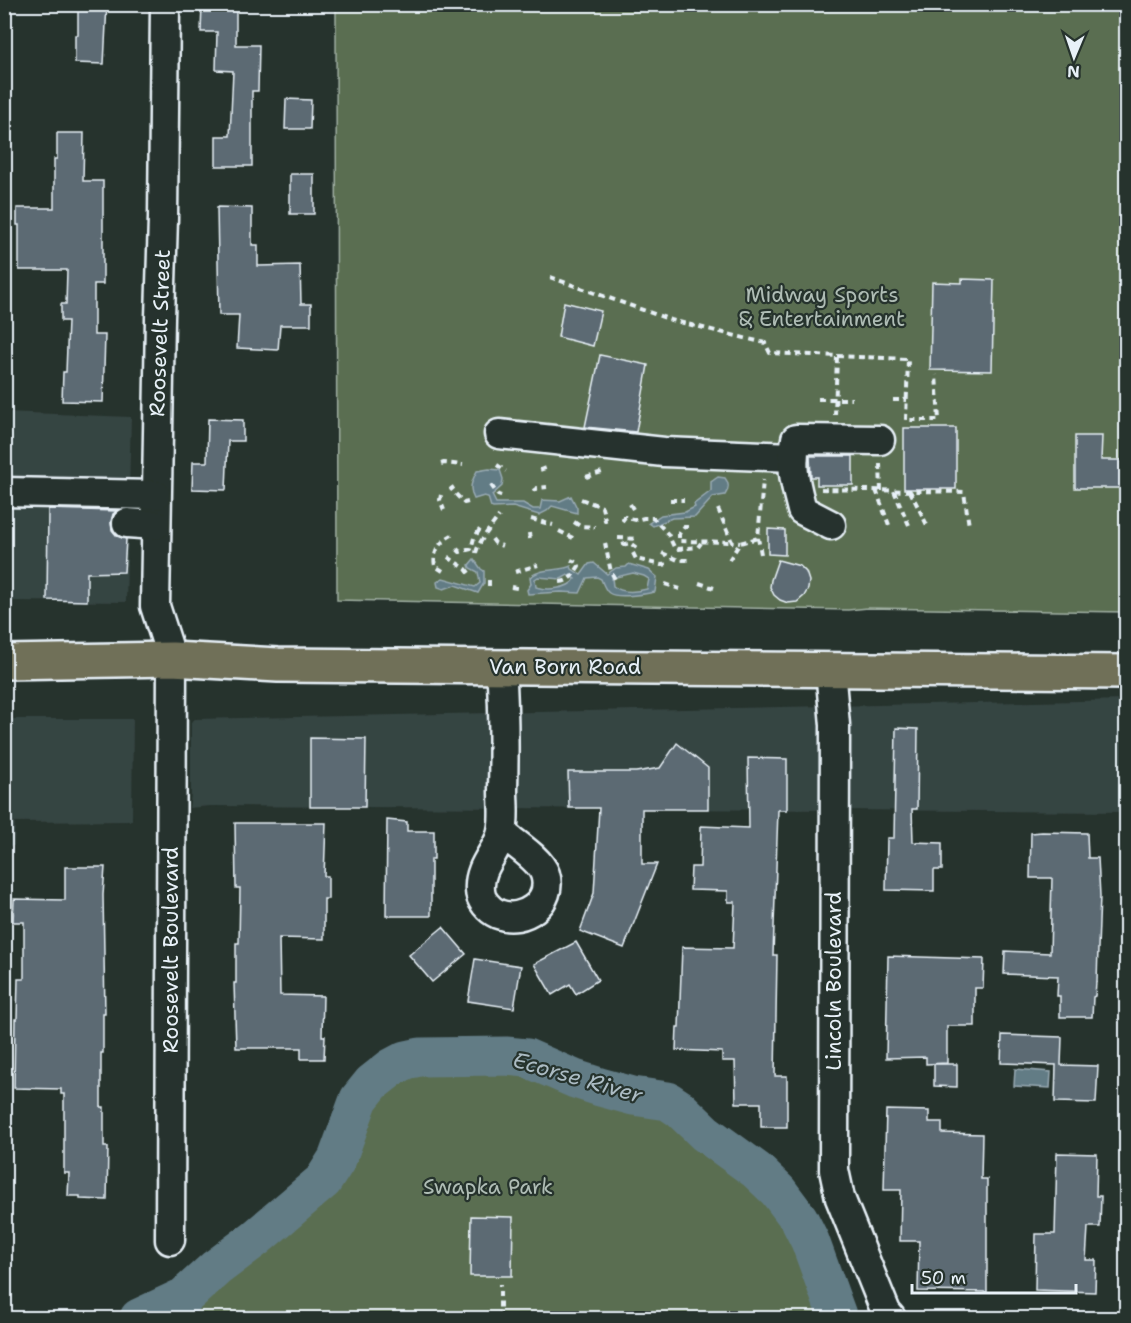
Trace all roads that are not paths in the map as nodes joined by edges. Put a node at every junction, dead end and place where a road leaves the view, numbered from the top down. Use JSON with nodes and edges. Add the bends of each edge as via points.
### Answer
{"nodes":[{"id":1,"x":165,"y":4,"type":"edge"},
{"id":2,"x":499,"y":434,"type":"dead end"},
{"id":3,"x":880,"y":440,"type":"dead end"},
{"id":4,"x":779,"y":456,"type":"junction"},
{"id":5,"x":4,"y":492,"type":"edge"},
{"id":6,"x":156,"y":495,"type":"junction"},
{"id":7,"x":127,"y":523,"type":"dead end"},
{"id":8,"x":156,"y":525,"type":"junction"},
{"id":9,"x":831,"y":525,"type":"dead end"},
{"id":10,"x":172,"y":659,"type":"junction"},
{"id":11,"x":4,"y":662,"type":"edge"},
{"id":12,"x":501,"y":667,"type":"junction"},
{"id":13,"x":830,"y":669,"type":"junction"},
{"id":14,"x":1126,"y":672,"type":"edge"},
{"id":15,"x":502,"y":833,"type":"dead end"},
{"id":16,"x":170,"y":1240,"type":"dead end"},
{"id":17,"x":891,"y":1318,"type":"edge"}],
"edges":[{"from":1,"to":6,"type":"street","name":"Roosevelt Street"},
{"from":2,"to":4,"type":"street","via":[[664,452]]},
{"from":3,"to":4,"type":"street","via":[[796,439]]},
{"from":4,"to":9,"type":"street","via":[[794,482],[802,510]]},
{"from":5,"to":6,"type":"street"},
{"from":6,"to":8,"type":"street","name":"Roosevelt Street"},
{"from":7,"to":8,"type":"street"},
{"from":8,"to":10,"type":"street","name":"Roosevelt Street","via":[[155,606]]},
{"from":10,"to":11,"type":"main road","name":"Van Born Road"},
{"from":10,"to":12,"type":"main road","name":"Van Born Road","via":[[278,665]]},
{"from":10,"to":16,"type":"street","name":"Roosevelt Boulevard"},
{"from":12,"to":13,"type":"main road","name":"Van Born Road"},
{"from":12,"to":15,"type":"street","via":[[505,722]]},
{"from":13,"to":14,"type":"main road","name":"Van Born Road"},
{"from":13,"to":17,"type":"street","name":"Lincoln Boulevard","via":[[835,725],[834,1170],[840,1198]]}]}
